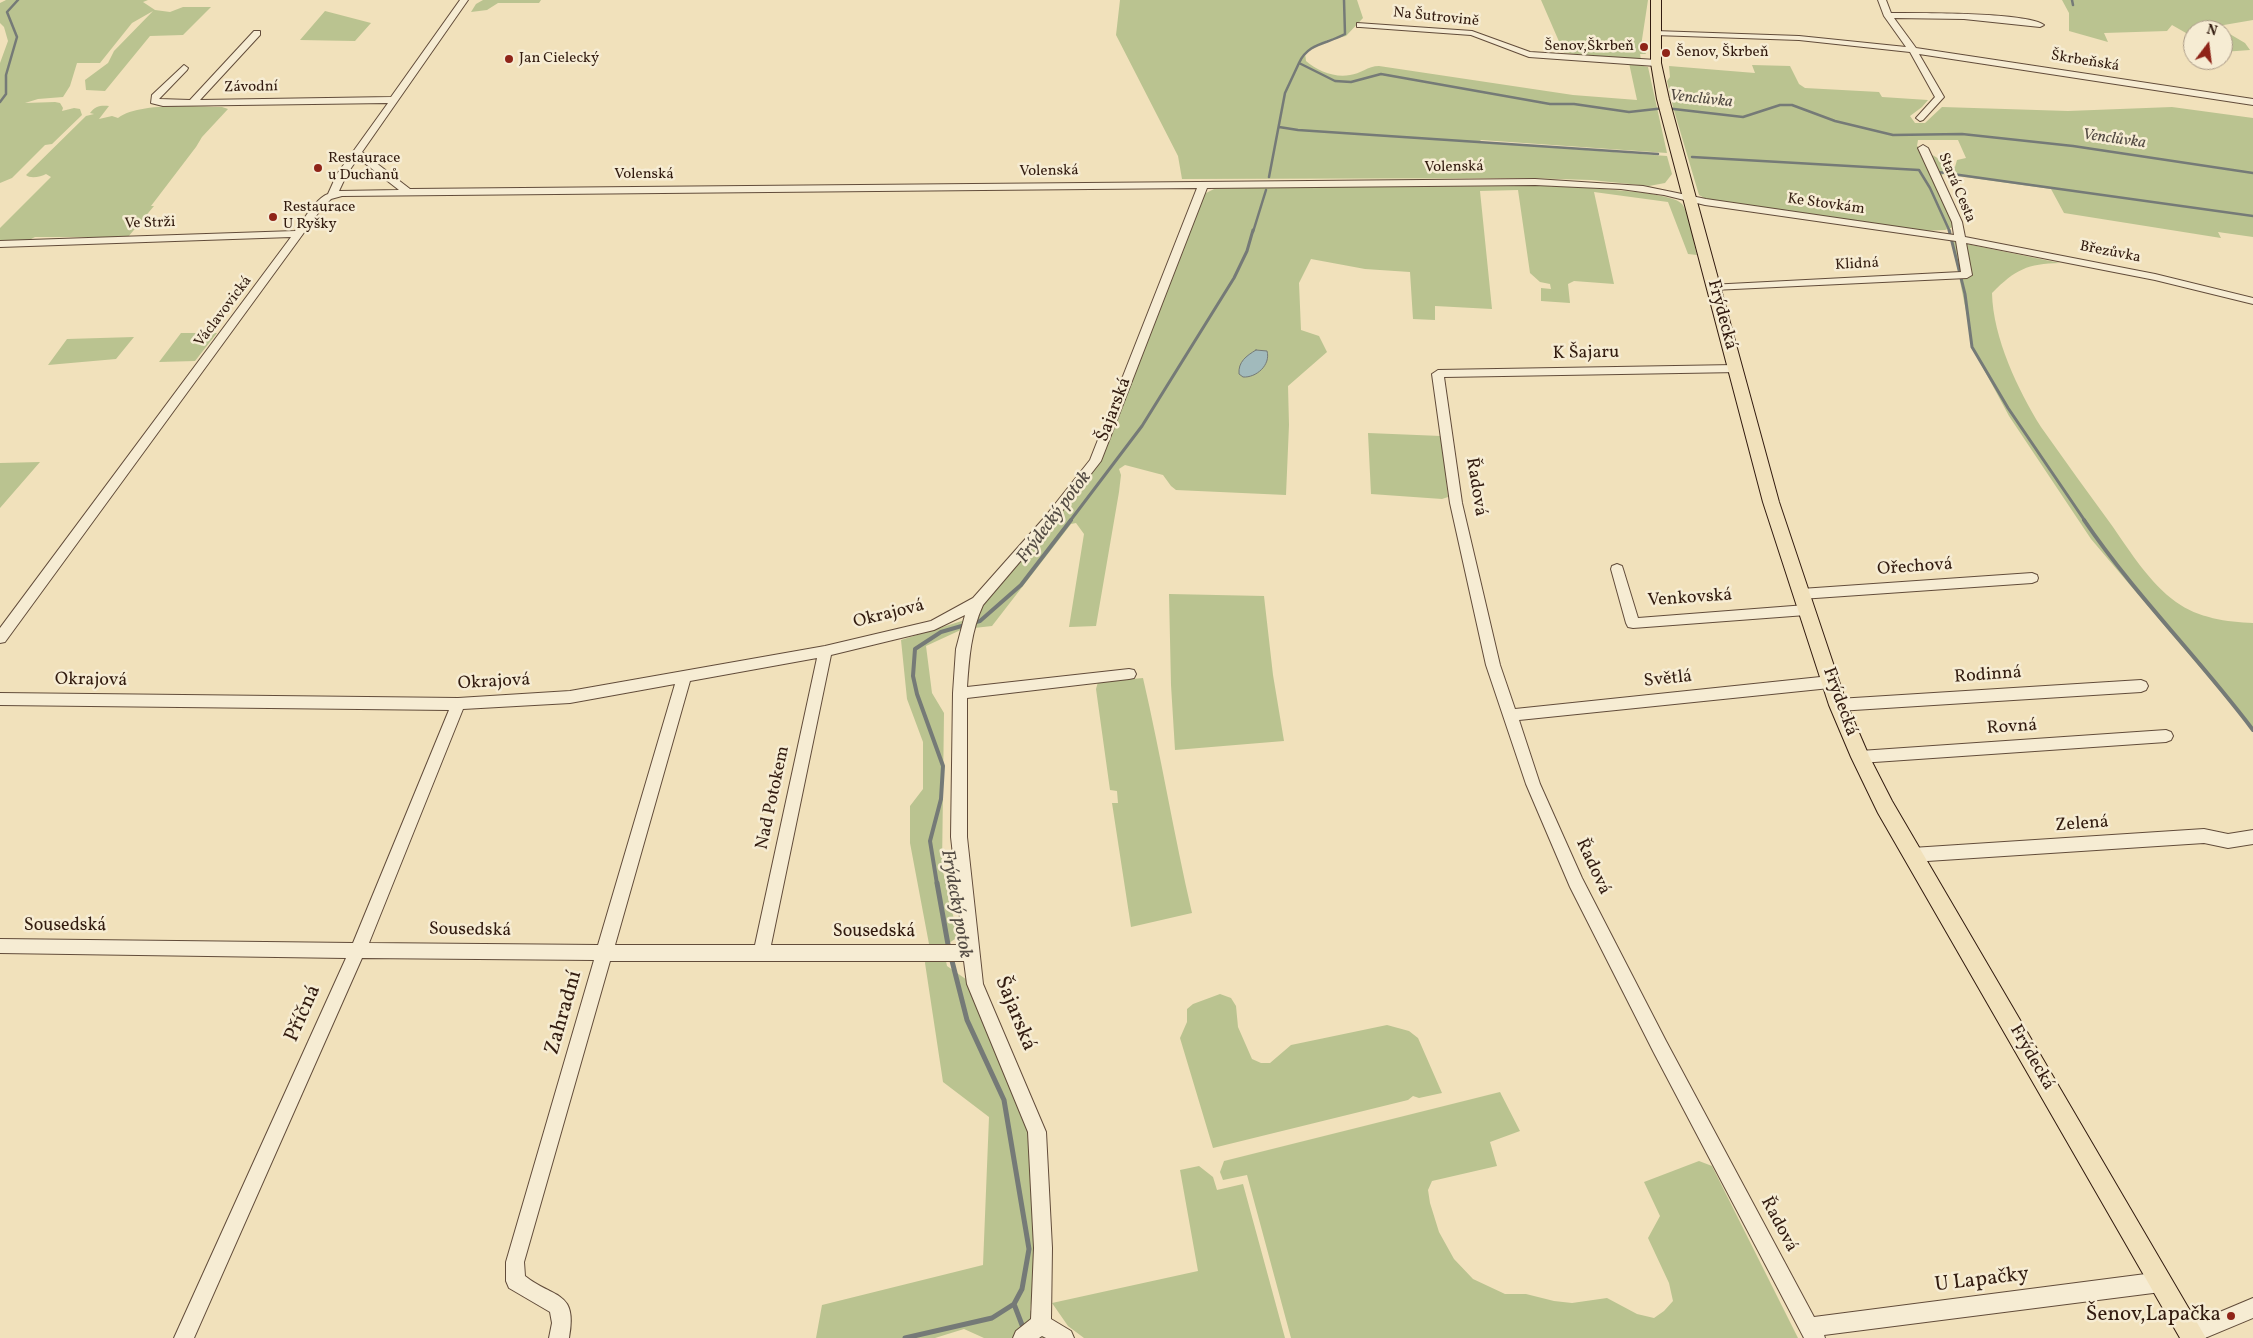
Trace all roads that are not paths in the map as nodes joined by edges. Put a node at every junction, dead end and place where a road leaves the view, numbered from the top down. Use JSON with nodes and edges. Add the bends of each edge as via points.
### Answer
{"nodes":[{"id":1,"x":464,"y":0,"type":"edge"},
{"id":2,"x":1656,"y":0,"type":"edge"},
{"id":3,"x":1882,"y":0,"type":"edge"},
{"id":4,"x":1888,"y":16,"type":"junction"},
{"id":5,"x":1360,"y":25,"type":"dead end"},
{"id":6,"x":2040,"y":25,"type":"dead end"},
{"id":7,"x":257,"y":33,"type":"dead end"},
{"id":8,"x":1655,"y":33,"type":"junction"},
{"id":9,"x":1912,"y":49,"type":"junction"},
{"id":10,"x":1656,"y":63,"type":"junction"},
{"id":11,"x":184,"y":68,"type":"dead end"},
{"id":12,"x":394,"y":100,"type":"junction"},
{"id":13,"x":193,"y":102,"type":"junction"},
{"id":14,"x":2253,"y":102,"type":"edge"},
{"id":15,"x":1920,"y":118,"type":"dead end"},
{"id":16,"x":1923,"y":148,"type":"dead end"},
{"id":17,"x":357,"y":153,"type":"junction"},
{"id":18,"x":1203,"y":185,"type":"junction"},
{"id":19,"x":1687,"y":190,"type":"junction"},
{"id":20,"x":409,"y":193,"type":"junction"},
{"id":21,"x":332,"y":196,"type":"junction"},
{"id":22,"x":300,"y":234,"type":"junction"},
{"id":23,"x":1961,"y":239,"type":"junction"},
{"id":24,"x":0,"y":244,"type":"edge"},
{"id":25,"x":1713,"y":287,"type":"junction"},
{"id":26,"x":2253,"y":301,"type":"edge"},
{"id":27,"x":1735,"y":369,"type":"junction"},
{"id":28,"x":1438,"y":374,"type":"joint"},
{"id":29,"x":1617,"y":569,"type":"dead end"},
{"id":30,"x":2032,"y":578,"type":"dead end"},
{"id":31,"x":978,"y":602,"type":"junction"},
{"id":32,"x":1803,"y":602,"type":"junction"},
{"id":33,"x":0,"y":638,"type":"edge"},
{"id":34,"x":825,"y":651,"type":"junction"},
{"id":35,"x":1129,"y":674,"type":"dead end"},
{"id":36,"x":684,"y":677,"type":"junction"},
{"id":37,"x":1830,"y":682,"type":"junction"},
{"id":38,"x":2141,"y":686,"type":"dead end"},
{"id":39,"x":960,"y":693,"type":"junction"},
{"id":40,"x":0,"y":699,"type":"edge"},
{"id":41,"x":458,"y":704,"type":"junction"},
{"id":42,"x":1838,"y":705,"type":"junction"},
{"id":43,"x":1510,"y":715,"type":"junction"},
{"id":44,"x":2166,"y":736,"type":"dead end"},
{"id":45,"x":1860,"y":757,"type":"junction"},
{"id":46,"x":2253,"y":837,"type":"edge"},
{"id":47,"x":1912,"y":855,"type":"junction"},
{"id":48,"x":0,"y":946,"type":"edge"},
{"id":49,"x":358,"y":949,"type":"junction"},
{"id":50,"x":606,"y":952,"type":"junction"},
{"id":51,"x":761,"y":953,"type":"junction"},
{"id":52,"x":967,"y":953,"type":"junction"},
{"id":53,"x":2161,"y":1282,"type":"junction"},
{"id":54,"x":2253,"y":1308,"type":"edge"},
{"id":55,"x":1032,"y":1331,"type":"edge"},
{"id":56,"x":1813,"y":1333,"type":"edge"},
{"id":57,"x":2192,"y":1336,"type":"edge"},
{"id":58,"x":184,"y":1338,"type":"edge"},
{"id":59,"x":559,"y":1338,"type":"edge"},
{"id":60,"x":1064,"y":1338,"type":"edge"}],
"edges":[{"from":1,"to":12,"type":"street","name":"Václavovická"},
{"from":2,"to":8,"type":"main road","name":"Frýdecká"},
{"from":3,"to":4,"type":"street"},
{"from":4,"to":6,"type":"street","via":[[1974,16]]},
{"from":4,"to":9,"type":"street"},
{"from":5,"to":10,"type":"street","name":"Na Šutrovině","via":[[1469,33],[1529,54]]},
{"from":7,"to":13,"type":"street"},
{"from":8,"to":9,"type":"street","name":"Škrbeňská","via":[[1799,38]]},
{"from":8,"to":10,"type":"main road","name":"Frýdecká"},
{"from":9,"to":14,"type":"street","name":"Škrbeňská"},
{"from":9,"to":15,"type":"street","via":[[1940,97]]},
{"from":10,"to":19,"type":"main road","name":"Frýdecká"},
{"from":11,"to":13,"type":"street","name":"Závodní","via":[[154,101]]},
{"from":12,"to":13,"type":"street","name":"Závodní"},
{"from":12,"to":17,"type":"street","name":"Václavovická"},
{"from":16,"to":23,"type":"street","name":"Stará Cesta","via":[[1957,222]]},
{"from":17,"to":20,"type":"street"},
{"from":17,"to":21,"type":"street","name":"Václavovická"},
{"from":18,"to":19,"type":"street","name":"Volenská","via":[[1535,182],[1651,191]]},
{"from":18,"to":20,"type":"street","name":"Volenská"},
{"from":18,"to":31,"type":"street","name":"Šajarská","via":[[1096,461]]},
{"from":19,"to":23,"type":"street","name":"Ke Stovkám","via":[[1705,202]]},
{"from":19,"to":25,"type":"main road","name":"Frýdecká"},
{"from":20,"to":21,"type":"street","name":"Volenská","via":[[341,193]]},
{"from":21,"to":22,"type":"street","name":"Václavovická","via":[[323,201]]},
{"from":22,"to":24,"type":"street","name":"Ve Strži"},
{"from":22,"to":33,"type":"street","name":"Václavovická"},
{"from":23,"to":25,"type":"street","name":"Klidná","via":[[1967,275]]},
{"from":23,"to":26,"type":"street","name":"Březůvka","via":[[2155,277]]},
{"from":25,"to":27,"type":"main road","name":"Frýdecká"},
{"from":27,"to":28,"type":"street","name":"K Šajaru"},
{"from":27,"to":32,"type":"main road","name":"Frýdecká"},
{"from":28,"to":43,"type":"street","name":"Řadová","via":[[1456,503],[1493,665]]},
{"from":29,"to":32,"type":"street","name":"Venkovská","via":[[1633,623]]},
{"from":30,"to":32,"type":"street","name":"Ořechová"},
{"from":31,"to":34,"type":"street","name":"Okrajová","via":[[934,625]]},
{"from":31,"to":39,"type":"street","name":"Šajarská","via":[[963,649]]},
{"from":32,"to":37,"type":"main road","name":"Frýdecká"},
{"from":34,"to":36,"type":"street","name":"Okrajová"},
{"from":34,"to":51,"type":"street","name":"Nad Potokem"},
{"from":35,"to":39,"type":"street"},
{"from":36,"to":41,"type":"street","name":"Okrajová","via":[[570,697]]},
{"from":36,"to":50,"type":"street","name":"Zahradní"},
{"from":37,"to":42,"type":"main road","name":"Frýdecká"},
{"from":37,"to":43,"type":"street","name":"Světlá"},
{"from":38,"to":42,"type":"street","name":"Rodinná"},
{"from":39,"to":52,"type":"street","name":"Šajarská","via":[[959,837]]},
{"from":40,"to":41,"type":"street","name":"Okrajová"},
{"from":41,"to":49,"type":"street","name":"Příčná"},
{"from":42,"to":45,"type":"main road","name":"Frýdecká"},
{"from":43,"to":56,"type":"street","name":"Řadová","via":[[1533,784],[1576,882]]},
{"from":44,"to":45,"type":"street","name":"Rovná"},
{"from":45,"to":47,"type":"main road","name":"Frýdecká"},
{"from":46,"to":47,"type":"street","name":"Zelená","via":[[2228,841],[2204,836]]},
{"from":47,"to":53,"type":"main road","name":"Frýdecká"},
{"from":48,"to":49,"type":"street","name":"Sousedská"},
{"from":49,"to":50,"type":"street","name":"Sousedská"},
{"from":49,"to":58,"type":"street","name":"Příčná"},
{"from":50,"to":51,"type":"street","name":"Sousedská"},
{"from":50,"to":59,"type":"street","name":"Zahradní","via":[[515,1262],[516,1281],[524,1289],[545,1296],[556,1304],[562,1314]]},
{"from":51,"to":52,"type":"street","name":"Sousedská"},
{"from":52,"to":55,"type":"street","name":"Šajarská","via":[[975,984],[1037,1132],[1043,1248]]},
{"from":53,"to":56,"type":"street","name":"U Lapačky"},
{"from":53,"to":57,"type":"main road","name":"Frýdecká"},
{"from":54,"to":57,"type":"street"},
{"from":55,"to":60,"type":"street"}]}
